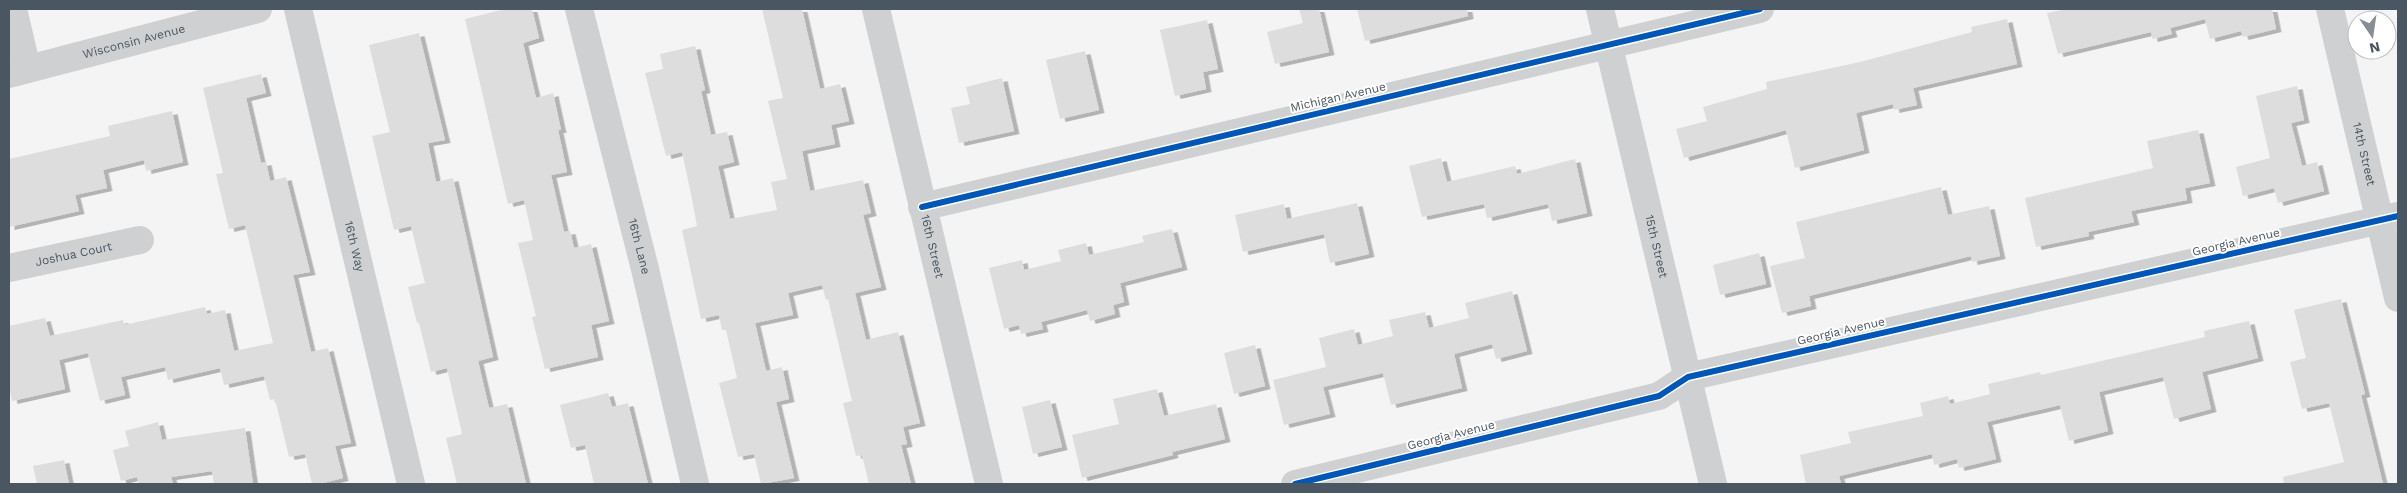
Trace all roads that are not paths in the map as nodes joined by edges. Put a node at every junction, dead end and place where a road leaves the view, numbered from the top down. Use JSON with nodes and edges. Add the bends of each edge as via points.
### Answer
{"nodes":[{"id":1,"x":13,"y":9,"type":"edge"},
{"id":2,"x":258,"y":9,"type":"edge"},
{"id":3,"x":298,"y":9,"type":"edge"},
{"id":4,"x":579,"y":9,"type":"edge"},
{"id":5,"x":876,"y":9,"type":"edge"},
{"id":6,"x":1600,"y":9,"type":"edge"},
{"id":7,"x":1760,"y":9,"type":"edge"},
{"id":8,"x":2330,"y":9,"type":"edge"},
{"id":9,"x":1609,"y":44,"type":"junction"},
{"id":10,"x":18,"y":72,"type":"edge"},
{"id":11,"x":922,"y":207,"type":"junction"},
{"id":12,"x":2389,"y":219,"type":"edge"},
{"id":13,"x":140,"y":240,"type":"dead end"},
{"id":14,"x":9,"y":268,"type":"edge"},
{"id":15,"x":2398,"y":298,"type":"edge"},
{"id":16,"x":1688,"y":376,"type":"junction"},
{"id":17,"x":411,"y":484,"type":"edge"},
{"id":18,"x":695,"y":484,"type":"edge"},
{"id":19,"x":989,"y":484,"type":"edge"},
{"id":20,"x":1295,"y":484,"type":"edge"},
{"id":21,"x":1713,"y":484,"type":"edge"}],
"edges":[{"from":1,"to":10,"type":"street"},
{"from":2,"to":10,"type":"street","name":"Wisconsin Avenue"},
{"from":3,"to":17,"type":"street","name":"16th Way"},
{"from":4,"to":18,"type":"street","name":"16th Lane"},
{"from":5,"to":11,"type":"street","name":"16th Street"},
{"from":6,"to":9,"type":"street","name":"15th Street"},
{"from":7,"to":9,"type":"street","name":"Michigan Avenue"},
{"from":8,"to":12,"type":"street","name":"14th Street"},
{"from":9,"to":11,"type":"street","name":"Michigan Avenue"},
{"from":9,"to":16,"type":"street","name":"15th Street"},
{"from":11,"to":19,"type":"street","name":"16th Street"},
{"from":12,"to":15,"type":"street","name":"14th Street"},
{"from":12,"to":16,"type":"street","name":"Georgia Avenue"},
{"from":13,"to":14,"type":"street","name":"Joshua Court"},
{"from":16,"to":20,"type":"street","name":"Georgia Avenue","via":[[1659,396]]},
{"from":16,"to":21,"type":"street","name":"15th Street"}]}
